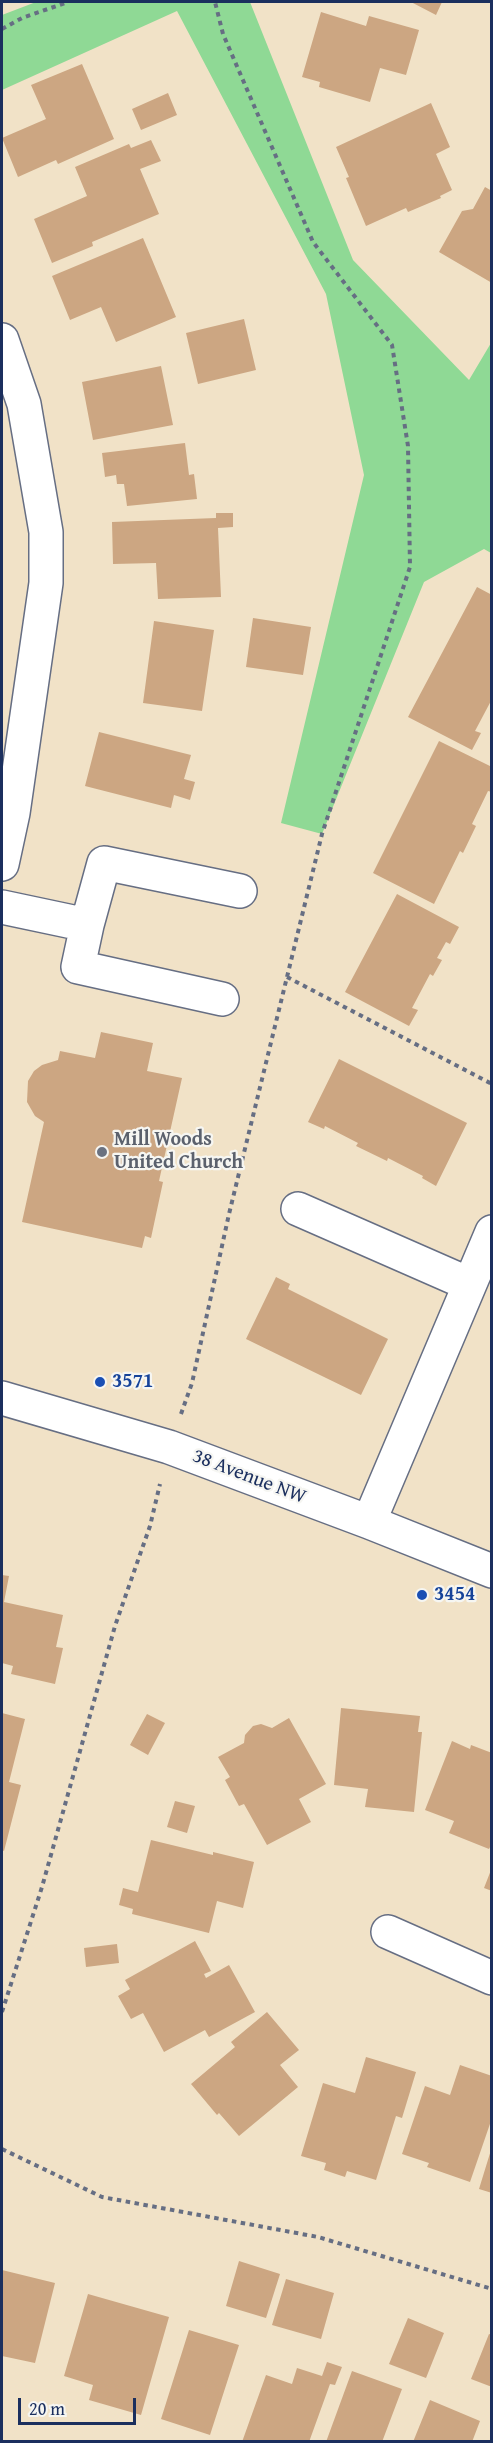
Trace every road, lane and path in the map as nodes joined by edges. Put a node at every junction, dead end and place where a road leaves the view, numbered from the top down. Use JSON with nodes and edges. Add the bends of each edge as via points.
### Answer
{"nodes":[{"id":1,"x":68,"y":2,"type":"edge"},
{"id":2,"x":2,"y":29,"type":"edge"},
{"id":3,"x":2,"y":340,"type":"edge"},
{"id":4,"x":13,"y":406,"type":"edge"},
{"id":5,"x":2,"y":864,"type":"edge"},
{"id":6,"x":240,"y":891,"type":"dead end"},
{"id":7,"x":2,"y":907,"type":"edge"},
{"id":8,"x":87,"y":925,"type":"junction"},
{"id":9,"x":287,"y":977,"type":"dead end"},
{"id":10,"x":222,"y":999,"type":"dead end"},
{"id":11,"x":492,"y":1084,"type":"edge"},
{"id":12,"x":298,"y":1209,"type":"dead end"},
{"id":13,"x":492,"y":1232,"type":"edge"},
{"id":14,"x":469,"y":1284,"type":"junction"},
{"id":15,"x":2,"y":1398,"type":"edge"},
{"id":16,"x":369,"y":1522,"type":"junction"},
{"id":17,"x":492,"y":1571,"type":"edge"},
{"id":18,"x":388,"y":1932,"type":"dead end"},
{"id":19,"x":492,"y":1978,"type":"edge"},
{"id":20,"x":2,"y":2149,"type":"edge"},
{"id":21,"x":492,"y":2289,"type":"edge"}],
"edges":[{"from":1,"to":2,"type":"path"},
{"from":3,"to":4,"type":"street"},
{"from":4,"to":5,"type":"street","via":[[46,532],[46,583]]},
{"from":6,"to":8,"type":"street","via":[[104,863]]},
{"from":7,"to":8,"type":"street"},
{"from":8,"to":10,"type":"street","via":[[78,967]]},
{"from":9,"to":11,"type":"path"},
{"from":12,"to":14,"type":"street"},
{"from":13,"to":14,"type":"street"},
{"from":14,"to":16,"type":"street"},
{"from":15,"to":16,"type":"street","name":"38 Avenue NW","via":[[169,1446]]},
{"from":16,"to":17,"type":"street","name":"38 Avenue NW"},
{"from":18,"to":19,"type":"street"},
{"from":20,"to":21,"type":"path","via":[[102,2197],[318,2237]]}]}
